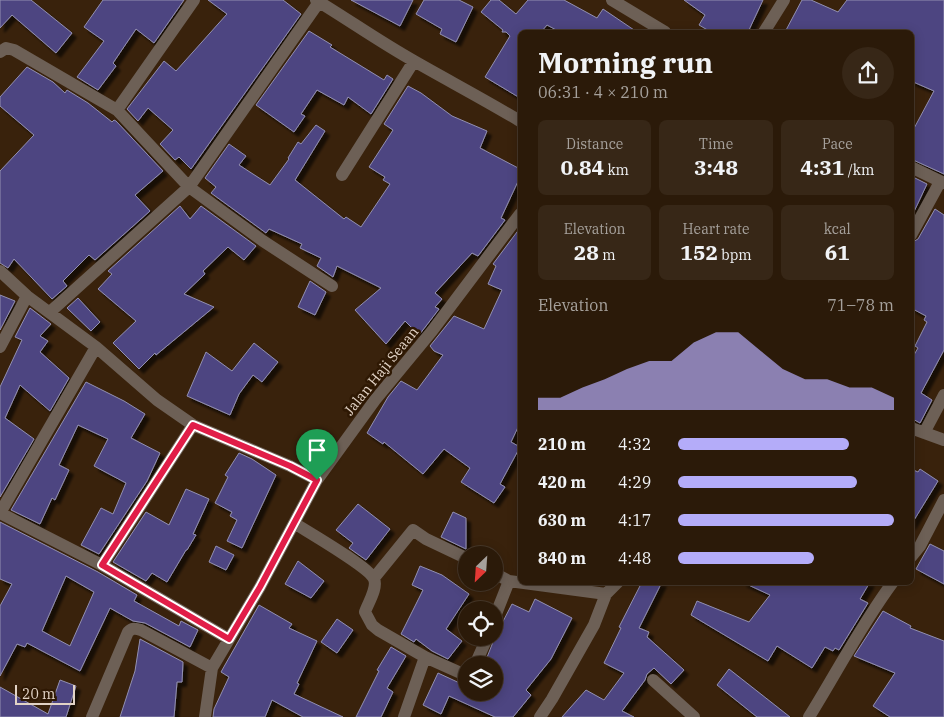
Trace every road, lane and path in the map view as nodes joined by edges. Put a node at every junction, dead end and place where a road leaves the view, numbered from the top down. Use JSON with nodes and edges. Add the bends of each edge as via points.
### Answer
{"nodes":[{"id":1,"x":194,"y":0,"type":"edge"},
{"id":2,"x":612,"y":0,"type":"edge"},
{"id":3,"x":784,"y":0,"type":"edge"},
{"id":4,"x":317,"y":1,"type":"edge"},
{"id":5,"x":662,"y":30,"type":"edge"},
{"id":6,"x":765,"y":30,"type":"edge"},
{"id":7,"x":0,"y":52,"type":"edge"},
{"id":8,"x":414,"y":61,"type":"junction"},
{"id":9,"x":117,"y":110,"type":"junction"},
{"id":10,"x":518,"y":120,"type":"edge"},
{"id":11,"x":914,"y":168,"type":"edge"},
{"id":12,"x":342,"y":175,"type":"dead end"},
{"id":13,"x":942,"y":182,"type":"edge"},
{"id":14,"x":189,"y":187,"type":"junction"},
{"id":15,"x":518,"y":217,"type":"edge"},
{"id":16,"x":914,"y":230,"type":"edge"},
{"id":17,"x":0,"y":271,"type":"edge"},
{"id":18,"x":332,"y":286,"type":"dead end"},
{"id":19,"x":27,"y":296,"type":"junction"},
{"id":20,"x":50,"y":312,"type":"junction"},
{"id":21,"x":0,"y":347,"type":"edge"},
{"id":22,"x":96,"y":347,"type":"junction"},
{"id":23,"x":944,"y":395,"type":"edge"},
{"id":24,"x":193,"y":425,"type":"junction"},
{"id":25,"x":914,"y":429,"type":"edge"},
{"id":26,"x":924,"y":433,"type":"junction"},
{"id":27,"x":944,"y":440,"type":"edge"},
{"id":28,"x":317,"y":480,"type":"junction"},
{"id":29,"x":944,"y":500,"type":"edge"},
{"id":30,"x":0,"y":513,"type":"edge"},
{"id":31,"x":294,"y":523,"type":"junction"},
{"id":32,"x":914,"y":553,"type":"edge"},
{"id":33,"x":458,"y":554,"type":"edge"},
{"id":34,"x":102,"y":565,"type":"junction"},
{"id":35,"x":374,"y":578,"type":"junction"},
{"id":36,"x":503,"y":578,"type":"edge"},
{"id":37,"x":508,"y":581,"type":"junction"},
{"id":38,"x":518,"y":582,"type":"edge"},
{"id":39,"x":538,"y":585,"type":"edge"},
{"id":40,"x":615,"y":585,"type":"edge"},
{"id":41,"x":891,"y":585,"type":"edge"},
{"id":42,"x":606,"y":594,"type":"junction"},
{"id":43,"x":501,"y":601,"type":"edge"},
{"id":44,"x":229,"y":639,"type":"junction"},
{"id":45,"x":425,"y":657,"type":"junction"},
{"id":46,"x":212,"y":668,"type":"junction"},
{"id":47,"x":458,"y":671,"type":"edge"},
{"id":48,"x":653,"y":680,"type":"dead end"},
{"id":49,"x":92,"y":717,"type":"edge"},
{"id":50,"x":205,"y":717,"type":"edge"},
{"id":51,"x":404,"y":717,"type":"edge"},
{"id":52,"x":540,"y":717,"type":"edge"},
{"id":53,"x":694,"y":717,"type":"edge"},
{"id":54,"x":809,"y":717,"type":"edge"}],
"edges":[{"from":1,"to":9,"type":"street"},
{"from":2,"to":5,"type":"street"},
{"from":3,"to":6,"type":"street"},
{"from":4,"to":8,"type":"street"},
{"from":4,"to":14,"type":"street"},
{"from":7,"to":9,"type":"street","via":[[6,48],[14,50]]},
{"from":8,"to":10,"type":"street"},
{"from":8,"to":12,"type":"street"},
{"from":9,"to":14,"type":"street"},
{"from":11,"to":13,"type":"street"},
{"from":13,"to":16,"type":"street"},
{"from":14,"to":18,"type":"street"},
{"from":14,"to":20,"type":"street"},
{"from":15,"to":28,"type":"street","name":"Jalan Haji Seaan"},
{"from":17,"to":19,"type":"street"},
{"from":19,"to":20,"type":"street"},
{"from":19,"to":21,"type":"street"},
{"from":20,"to":22,"type":"street"},
{"from":22,"to":24,"type":"street","via":[[157,400]]},
{"from":22,"to":30,"type":"street"},
{"from":23,"to":26,"type":"street"},
{"from":24,"to":28,"type":"street"},
{"from":24,"to":34,"type":"street"},
{"from":25,"to":26,"type":"street"},
{"from":26,"to":27,"type":"street"},
{"from":28,"to":31,"type":"street","name":"Jalan Haji Seaan"},
{"from":29,"to":32,"type":"street"},
{"from":30,"to":34,"type":"street"},
{"from":31,"to":35,"type":"street"},
{"from":31,"to":44,"type":"street","name":"Jalan Haji Seaan"},
{"from":33,"to":35,"type":"street","via":[[413,530]]},
{"from":34,"to":44,"type":"street"},
{"from":35,"to":45,"type":"street","via":[[366,612],[372,625]]},
{"from":36,"to":37,"type":"street"},
{"from":37,"to":38,"type":"street"},
{"from":37,"to":43,"type":"street"},
{"from":39,"to":42,"type":"street"},
{"from":40,"to":42,"type":"street"},
{"from":41,"to":54,"type":"street","via":[[848,649]]},
{"from":42,"to":52,"type":"street","via":[[594,626]]},
{"from":44,"to":46,"type":"street","name":"Jalan Haji Seaan"},
{"from":45,"to":47,"type":"street"},
{"from":45,"to":51,"type":"street"},
{"from":46,"to":49,"type":"street","via":[[141,630],[131,630]]},
{"from":46,"to":50,"type":"street","name":"Jalan Haji Seaan"},
{"from":48,"to":53,"type":"street"}]}
